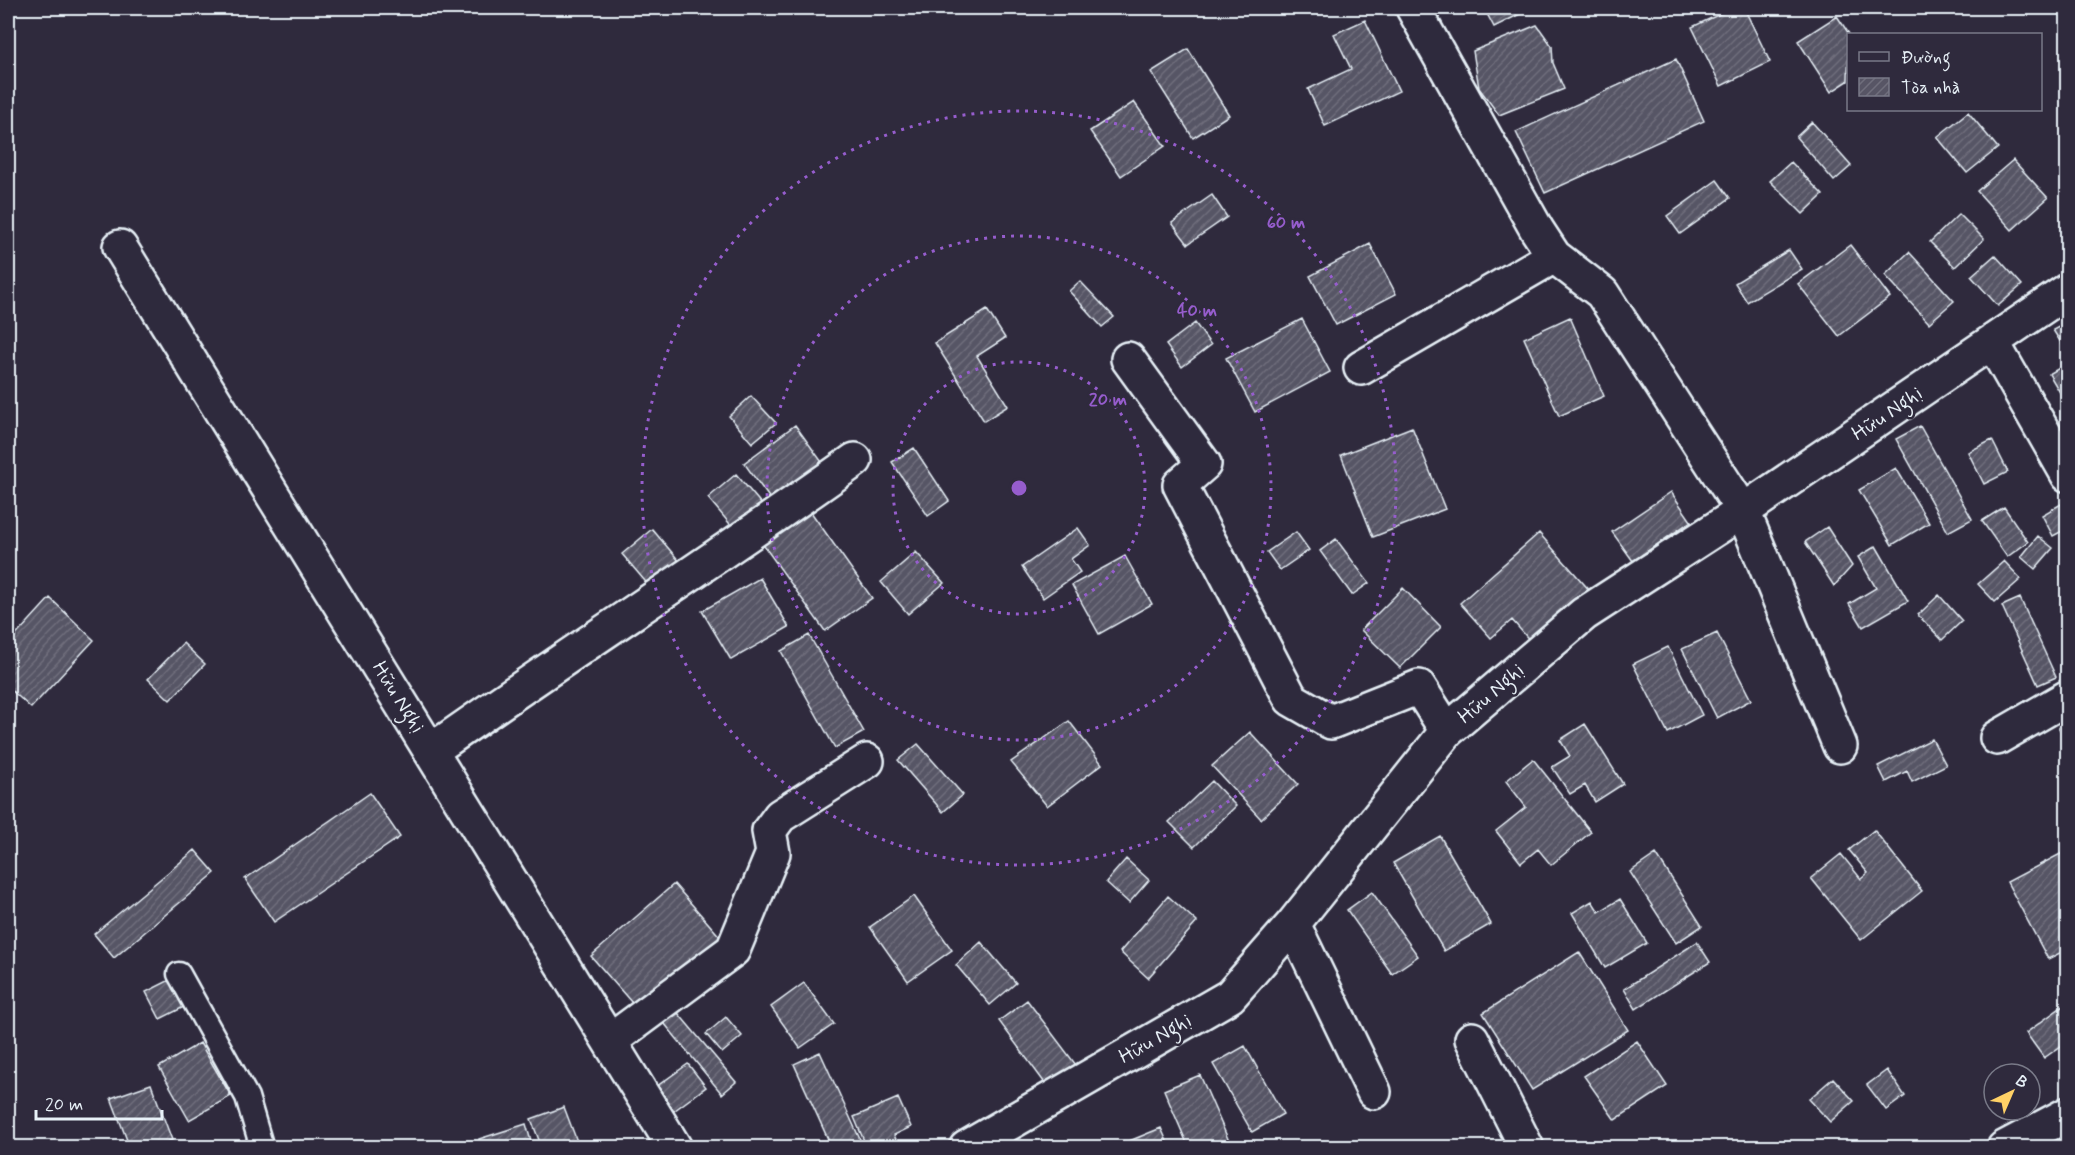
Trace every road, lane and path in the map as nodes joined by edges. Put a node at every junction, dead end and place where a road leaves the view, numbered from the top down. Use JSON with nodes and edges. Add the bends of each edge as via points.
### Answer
{"nodes":[{"id":1,"x":1413,"y":8,"type":"edge"},
{"id":2,"x":120,"y":247,"type":"dead end"},
{"id":3,"x":1554,"y":256,"type":"junction"},
{"id":4,"x":2067,"y":290,"type":"edge"},
{"id":5,"x":1992,"y":342,"type":"junction"},
{"id":6,"x":1128,"y":359,"type":"dead end"},
{"id":7,"x":1361,"y":368,"type":"dead end"},
{"id":8,"x":855,"y":460,"type":"dead end"},
{"id":9,"x":2067,"y":475,"type":"edge"},
{"id":10,"x":1743,"y":512,"type":"junction"},
{"id":11,"x":2067,"y":697,"type":"edge"},
{"id":12,"x":1447,"y":731,"type":"junction"},
{"id":13,"x":1997,"y":738,"type":"dead end"},
{"id":14,"x":1840,"y":746,"type":"dead end"},
{"id":15,"x":431,"y":751,"type":"junction"},
{"id":16,"x":867,"y":761,"type":"dead end"},
{"id":17,"x":1293,"y":924,"type":"junction"},
{"id":18,"x":179,"y":974,"type":"dead end"},
{"id":19,"x":1472,"y":1039,"type":"dead end"},
{"id":20,"x":610,"y":1041,"type":"junction"},
{"id":21,"x":1374,"y":1092,"type":"dead end"},
{"id":22,"x":2067,"y":1114,"type":"edge"},
{"id":23,"x":262,"y":1148,"type":"edge"},
{"id":24,"x":675,"y":1148,"type":"edge"},
{"id":25,"x":966,"y":1148,"type":"edge"},
{"id":26,"x":1527,"y":1148,"type":"edge"},
{"id":27,"x":2004,"y":1148,"type":"edge"}],
"edges":[{"from":1,"to":3,"type":"street"},
{"from":2,"to":15,"type":"street","name":"Hữu Nghị"},
{"from":3,"to":7,"type":"street"},
{"from":3,"to":10,"type":"street","via":[[1602,293]]},
{"from":4,"to":5,"type":"street","name":"Hữu Nghị"},
{"from":5,"to":9,"type":"street"},
{"from":5,"to":10,"type":"street","name":"Hữu Nghị"},
{"from":6,"to":12,"type":"street","via":[[1203,464],[1180,485],[1291,699],[1331,722],[1419,687]]},
{"from":8,"to":15,"type":"street"},
{"from":10,"to":12,"type":"street","name":"Hữu Nghị","via":[[1584,614]]},
{"from":10,"to":14,"type":"street"},
{"from":11,"to":13,"type":"street"},
{"from":12,"to":17,"type":"street","name":"Hữu Nghị"},
{"from":15,"to":20,"type":"street","name":"Hữu Nghị"},
{"from":16,"to":20,"type":"street","via":[[780,816],[770,831],[773,853],[733,950]]},
{"from":17,"to":21,"type":"street"},
{"from":17,"to":25,"type":"street","name":"Hữu Nghị","via":[[1230,996]]},
{"from":18,"to":23,"type":"lane","via":[[247,1098]]},
{"from":19,"to":26,"type":"street"},
{"from":20,"to":24,"type":"street","name":"Hữu Nghị"},
{"from":22,"to":27,"type":"street"}]}
